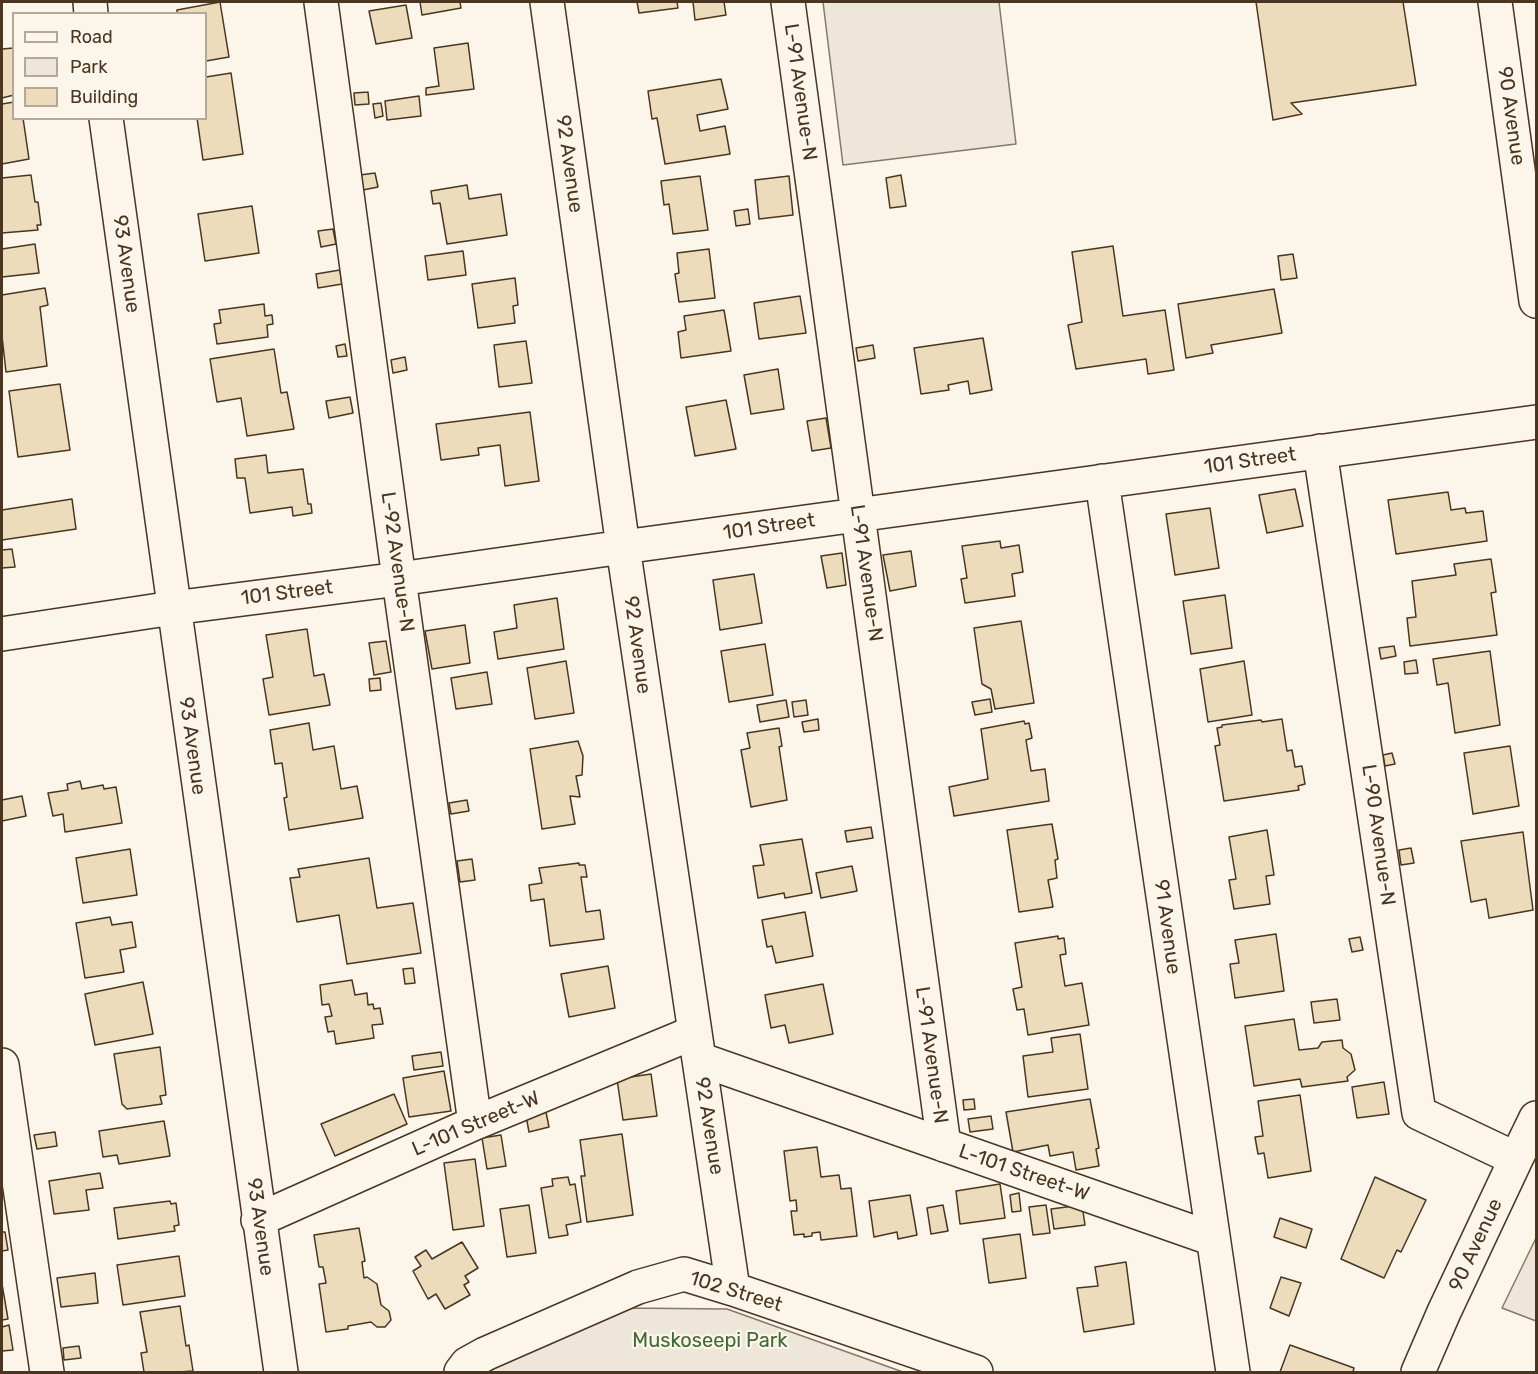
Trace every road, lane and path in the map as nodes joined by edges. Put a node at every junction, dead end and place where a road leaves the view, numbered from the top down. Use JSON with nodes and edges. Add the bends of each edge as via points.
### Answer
{"nodes":[{"id":1,"x":321,"y":2,"type":"edge"},
{"id":2,"x":547,"y":2,"type":"edge"},
{"id":3,"x":788,"y":2,"type":"edge"},
{"id":4,"x":1495,"y":2,"type":"edge"},
{"id":5,"x":106,"y":120,"type":"edge"},
{"id":6,"x":1536,"y":301,"type":"edge"},
{"id":7,"x":1536,"y":422,"type":"edge"},
{"id":8,"x":1320,"y":451,"type":"junction"},
{"id":9,"x":1102,"y":481,"type":"junction"},
{"id":10,"x":858,"y":514,"type":"junction"},
{"id":11,"x":623,"y":547,"type":"junction"},
{"id":12,"x":399,"y":579,"type":"junction"},
{"id":13,"x":173,"y":608,"type":"junction"},
{"id":14,"x":2,"y":634,"type":"edge"},
{"id":15,"x":697,"y":1046,"type":"junction"},
{"id":16,"x":2,"y":1065,"type":"edge"},
{"id":17,"x":1536,"y":1118,"type":"edge"},
{"id":18,"x":475,"y":1123,"type":"junction"},
{"id":19,"x":944,"y":1145,"type":"junction"},
{"id":20,"x":1516,"y":1159,"type":"junction"},
{"id":21,"x":258,"y":1220,"type":"junction"},
{"id":22,"x":1214,"y":1239,"type":"junction"},
{"id":23,"x":733,"y":1289,"type":"junction"},
{"id":24,"x":458,"y":1370,"type":"edge"},
{"id":25,"x":46,"y":1372,"type":"edge"},
{"id":26,"x":280,"y":1372,"type":"edge"},
{"id":27,"x":976,"y":1372,"type":"edge"},
{"id":28,"x":1233,"y":1372,"type":"edge"},
{"id":29,"x":1418,"y":1372,"type":"edge"}],
"edges":[{"from":1,"to":12,"type":"street","name":"L-92 Avenue-N"},
{"from":2,"to":11,"type":"street","name":"92 Avenue"},
{"from":3,"to":10,"type":"street","name":"L-91 Avenue-N"},
{"from":4,"to":6,"type":"street","name":"90 Avenue"},
{"from":5,"to":13,"type":"street","name":"93 Avenue"},
{"from":7,"to":8,"type":"street","name":"101 Street"},
{"from":8,"to":9,"type":"street","name":"101 Street"},
{"from":8,"to":20,"type":"street","name":"L-90 Avenue-N","via":[[1419,1113]]},
{"from":9,"to":10,"type":"street","name":"101 Street"},
{"from":9,"to":22,"type":"street","name":"91 Avenue"},
{"from":10,"to":11,"type":"street","name":"101 Street"},
{"from":10,"to":19,"type":"street","name":"L-91 Avenue-N"},
{"from":11,"to":12,"type":"street","name":"101 Street"},
{"from":11,"to":15,"type":"street","name":"92 Avenue"},
{"from":12,"to":13,"type":"street","name":"101 Street"},
{"from":12,"to":18,"type":"street","name":"L-92 Avenue-N"},
{"from":13,"to":14,"type":"street","name":"101 Street"},
{"from":13,"to":21,"type":"street","name":"93 Avenue"},
{"from":15,"to":18,"type":"street","name":"L-101 Street-W"},
{"from":15,"to":19,"type":"street","name":"L-101 Street-W"},
{"from":15,"to":23,"type":"street","name":"92 Avenue"},
{"from":16,"to":25,"type":"street"},
{"from":17,"to":20,"type":"street","name":"90 Avenue"},
{"from":18,"to":21,"type":"street","name":"L-101 Street-W"},
{"from":19,"to":22,"type":"street","name":"L-101 Street-W"},
{"from":20,"to":29,"type":"street","name":"90 Avenue"},
{"from":21,"to":26,"type":"street","name":"93 Avenue"},
{"from":22,"to":28,"type":"street","name":"91 Avenue"},
{"from":23,"to":24,"type":"street","name":"102 Street","via":[[684,1275],[638,1287],[485,1354]]},
{"from":23,"to":27,"type":"street","name":"102 Street"}]}
